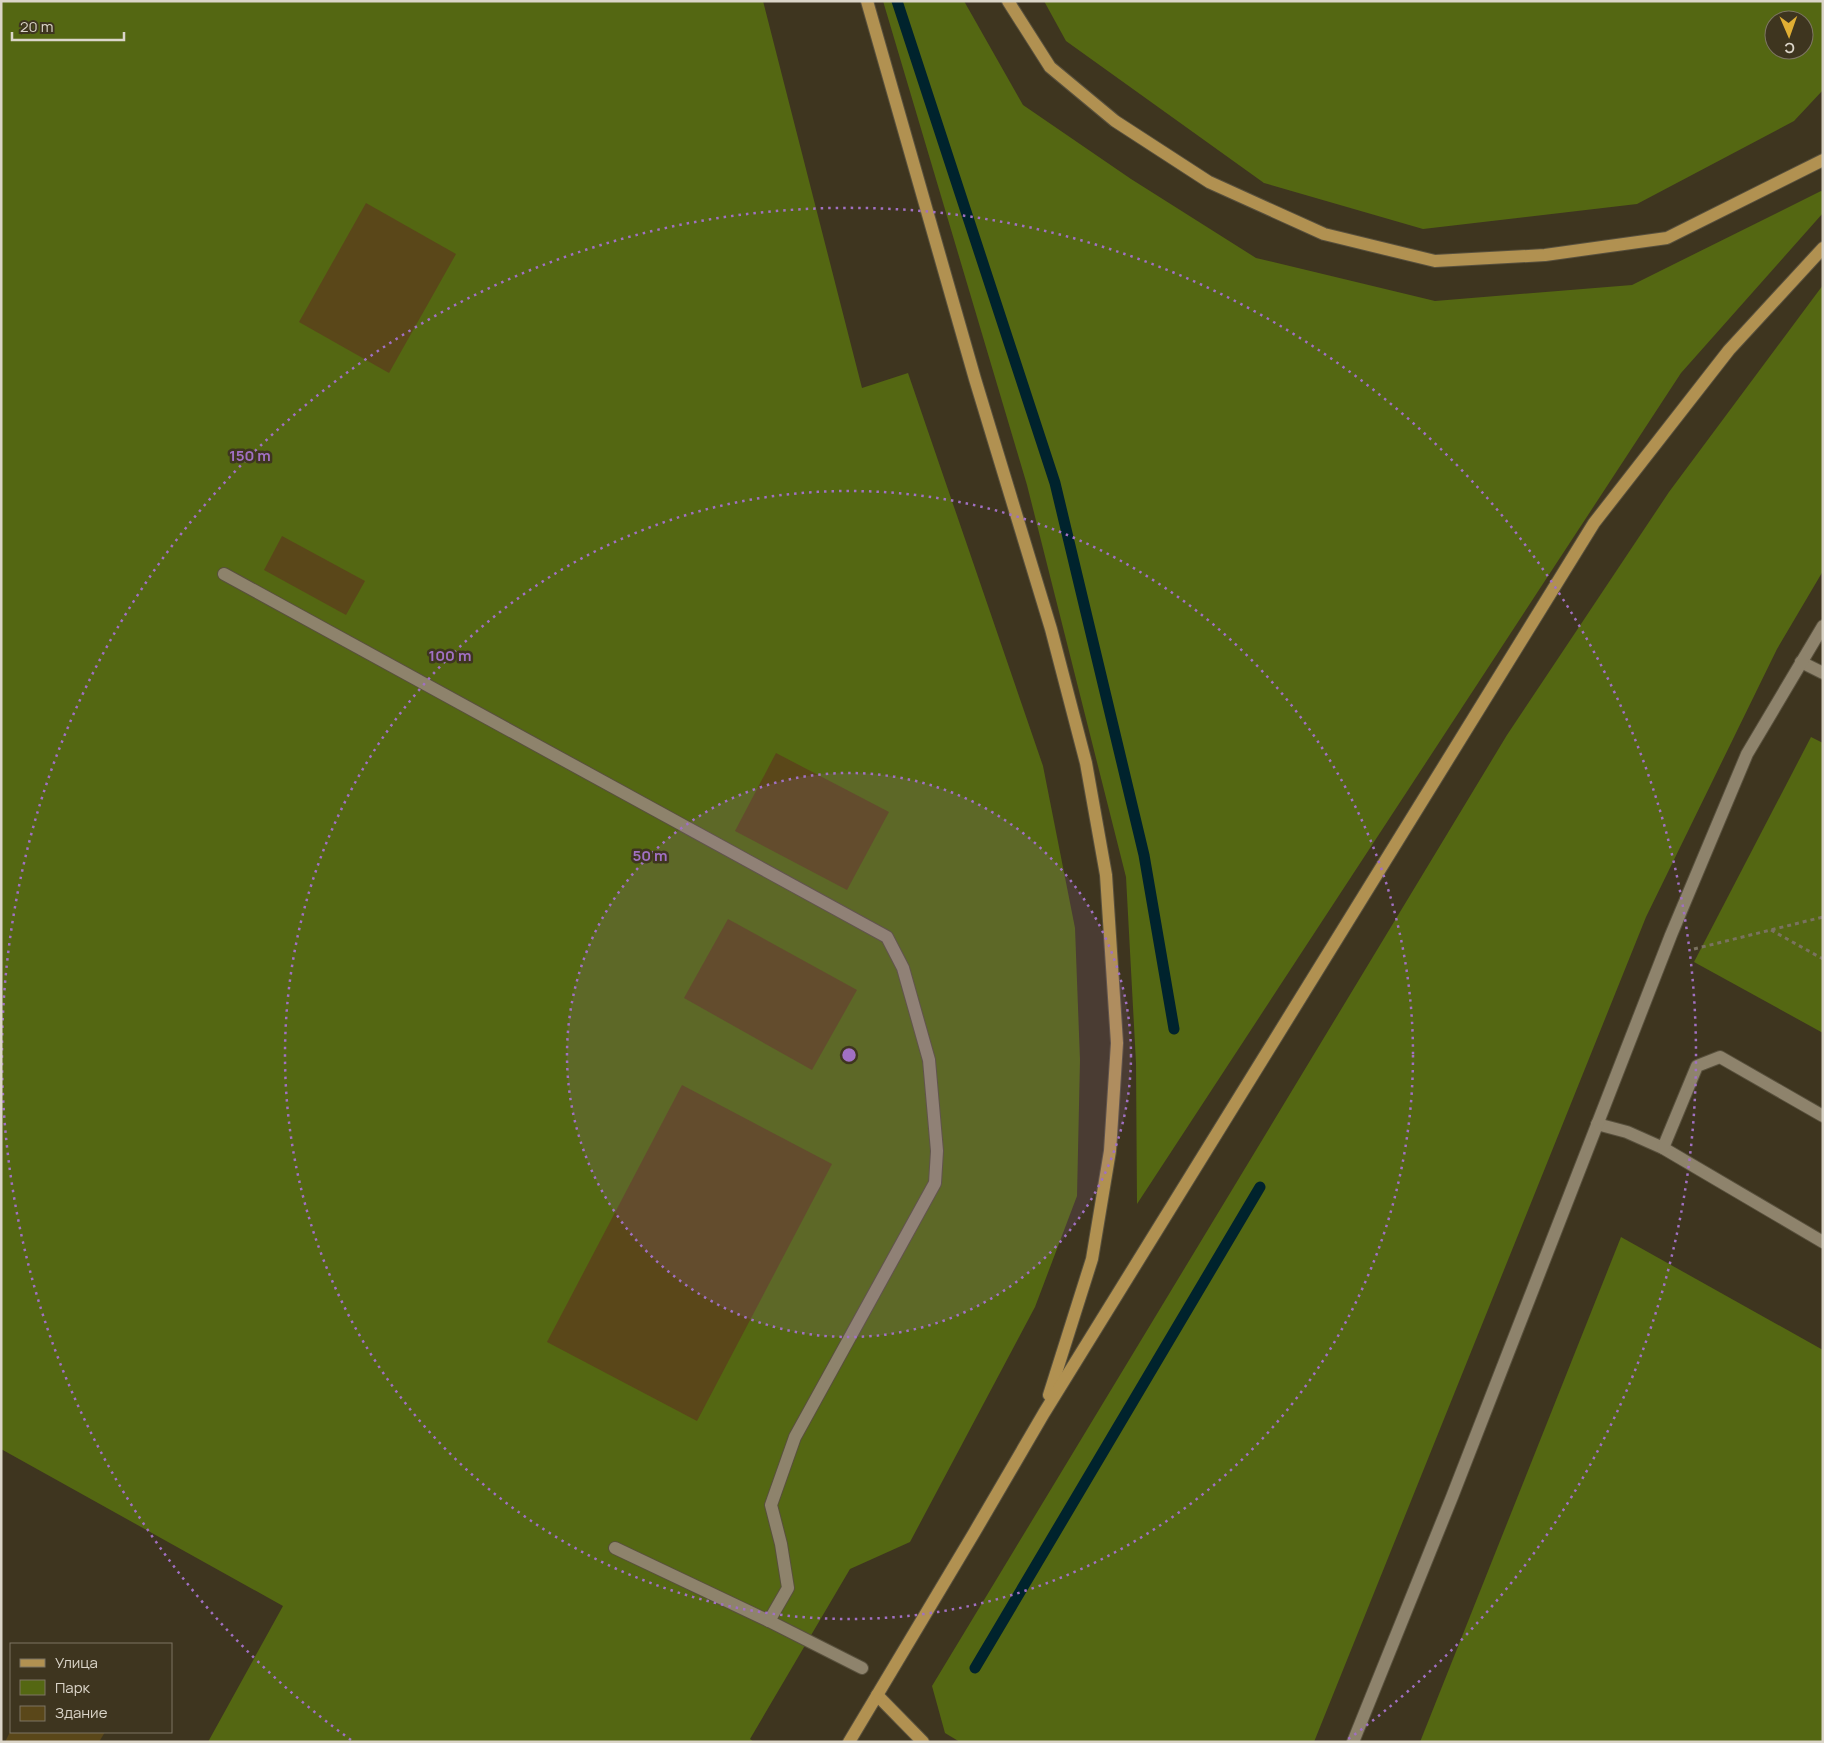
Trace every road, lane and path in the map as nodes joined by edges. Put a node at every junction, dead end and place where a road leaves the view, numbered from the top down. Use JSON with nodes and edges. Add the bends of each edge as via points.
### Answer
{"nodes":[{"id":1,"x":867,"y":1,"type":"edge"},
{"id":2,"x":1008,"y":1,"type":"edge"},
{"id":3,"x":1823,"y":160,"type":"edge"},
{"id":4,"x":1823,"y":248,"type":"edge"},
{"id":5,"x":224,"y":574,"type":"dead end"},
{"id":6,"x":1823,"y":626,"type":"edge"},
{"id":7,"x":1801,"y":662,"type":"junction"},
{"id":8,"x":1823,"y":673,"type":"edge"},
{"id":9,"x":1823,"y":917,"type":"edge"},
{"id":10,"x":1770,"y":930,"type":"junction"},
{"id":11,"x":1662,"y":957,"type":"junction"},
{"id":12,"x":1823,"y":959,"type":"edge"},
{"id":13,"x":1823,"y":1116,"type":"edge"},
{"id":14,"x":1597,"y":1124,"type":"junction"},
{"id":15,"x":1663,"y":1148,"type":"junction"},
{"id":16,"x":1823,"y":1242,"type":"edge"},
{"id":17,"x":1044,"y":1413,"type":"junction"},
{"id":18,"x":616,"y":1548,"type":"dead end"},
{"id":19,"x":769,"y":1622,"type":"junction"},
{"id":20,"x":862,"y":1668,"type":"dead end"},
{"id":21,"x":877,"y":1695,"type":"junction"},
{"id":22,"x":849,"y":1742,"type":"edge"},
{"id":23,"x":923,"y":1742,"type":"edge"},
{"id":24,"x":1353,"y":1742,"type":"edge"}],
"edges":[{"from":1,"to":17,"type":"main road","via":[[975,379],[1052,629],[1086,763],[1106,875],[1117,1043],[1110,1151],[1092,1259]]},
{"from":2,"to":3,"type":"main road","via":[[1050,67],[1114,121],[1209,182],[1324,234],[1435,262],[1545,255],[1666,238]]},
{"from":4,"to":17,"type":"main road","via":[[1729,350],[1594,523]]},
{"from":5,"to":19,"type":"lane","via":[[887,937],[903,968],[929,1060],[937,1151],[935,1183],[795,1437],[771,1505],[788,1588]]},
{"from":6,"to":7,"type":"lane"},
{"from":7,"to":8,"type":"lane"},
{"from":7,"to":11,"type":"lane","via":[[1747,754]]},
{"from":9,"to":10,"type":"path"},
{"from":10,"to":11,"type":"path"},
{"from":10,"to":12,"type":"path"},
{"from":11,"to":14,"type":"lane"},
{"from":13,"to":15,"type":"lane","via":[[1720,1057],[1697,1066]]},
{"from":14,"to":15,"type":"lane","via":[[1627,1132]]},
{"from":14,"to":24,"type":"lane"},
{"from":15,"to":16,"type":"lane"},
{"from":17,"to":21,"type":"main road"},
{"from":18,"to":19,"type":"lane"},
{"from":19,"to":20,"type":"lane"},
{"from":21,"to":22,"type":"main road"},
{"from":21,"to":23,"type":"main road"}]}
